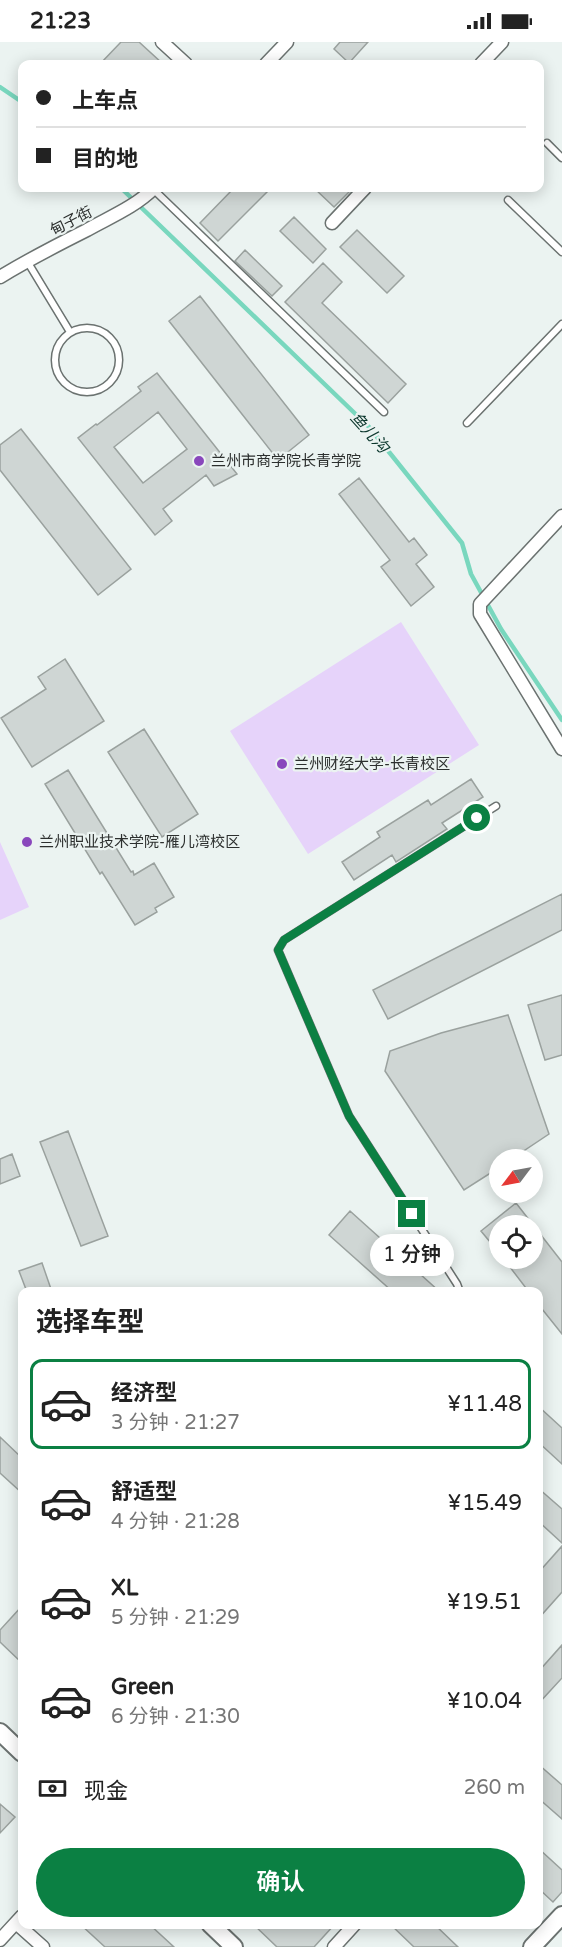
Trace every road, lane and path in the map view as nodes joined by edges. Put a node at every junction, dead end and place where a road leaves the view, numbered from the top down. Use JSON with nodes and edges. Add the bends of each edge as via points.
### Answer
{"nodes":[{"id":1,"x":162,"y":42,"type":"edge"},
{"id":2,"x":287,"y":42,"type":"edge"},
{"id":3,"x":502,"y":42,"type":"edge"},
{"id":4,"x":182,"y":60,"type":"edge"},
{"id":5,"x":270,"y":60,"type":"edge"},
{"id":6,"x":484,"y":60,"type":"edge"},
{"id":7,"x":547,"y":143,"type":"dead end"},
{"id":8,"x":562,"y":158,"type":"edge"},
{"id":9,"x":150,"y":192,"type":"edge"},
{"id":10,"x":152,"y":192,"type":"edge"},
{"id":11,"x":361,"y":192,"type":"edge"},
{"id":12,"x":508,"y":200,"type":"dead end"},
{"id":13,"x":332,"y":223,"type":"dead end"},
{"id":14,"x":562,"y":252,"type":"edge"},
{"id":15,"x":27,"y":260,"type":"junction"},
{"id":16,"x":0,"y":277,"type":"edge"},
{"id":17,"x":562,"y":324,"type":"edge"},
{"id":18,"x":70,"y":332,"type":"junction"},
{"id":19,"x":384,"y":412,"type":"dead end"},
{"id":20,"x":467,"y":423,"type":"dead end"},
{"id":21,"x":562,"y":516,"type":"edge"},
{"id":22,"x":562,"y":749,"type":"edge"},
{"id":23,"x":496,"y":806,"type":"dead end"},
{"id":24,"x":458,"y":1287,"type":"edge"},
{"id":25,"x":0,"y":1732,"type":"edge"},
{"id":26,"x":18,"y":1749,"type":"edge"},
{"id":27,"x":562,"y":1915,"type":"edge"},
{"id":28,"x":18,"y":1920,"type":"edge"},
{"id":29,"x":28,"y":1929,"type":"edge"},
{"id":30,"x":215,"y":1929,"type":"edge"},
{"id":31,"x":351,"y":1929,"type":"edge"},
{"id":32,"x":0,"y":1940,"type":"edge"},
{"id":33,"x":43,"y":1947,"type":"edge"},
{"id":34,"x":234,"y":1947,"type":"edge"},
{"id":35,"x":334,"y":1947,"type":"edge"},
{"id":36,"x":532,"y":1947,"type":"edge"}],
"edges":[{"from":1,"to":4,"type":"street"},
{"from":2,"to":5,"type":"street"},
{"from":3,"to":6,"type":"street"},
{"from":7,"to":8,"type":"lane"},
{"from":9,"to":15,"type":"street","name":"甸子街","via":[[127,209]]},
{"from":10,"to":19,"type":"lane"},
{"from":11,"to":13,"type":"street"},
{"from":12,"to":14,"type":"lane"},
{"from":15,"to":16,"type":"street","name":"甸子街"},
{"from":15,"to":18,"type":"lane"},
{"from":17,"to":20,"type":"lane"},
{"from":18,"to":18,"type":"lane","via":[[55,352],[54,365],[59,377],[79,392],[104,388],[118,368],[119,355],[114,343],[94,328]]},
{"from":21,"to":22,"type":"street","via":[[480,604],[480,614]]},
{"from":23,"to":24,"type":"lane","via":[[284,940],[278,950],[349,1116]]},
{"from":25,"to":26,"type":"main road"},
{"from":27,"to":36,"type":"main road"},
{"from":28,"to":32,"type":"street"},
{"from":29,"to":33,"type":"street"},
{"from":30,"to":34,"type":"main road"},
{"from":31,"to":35,"type":"street"}]}
